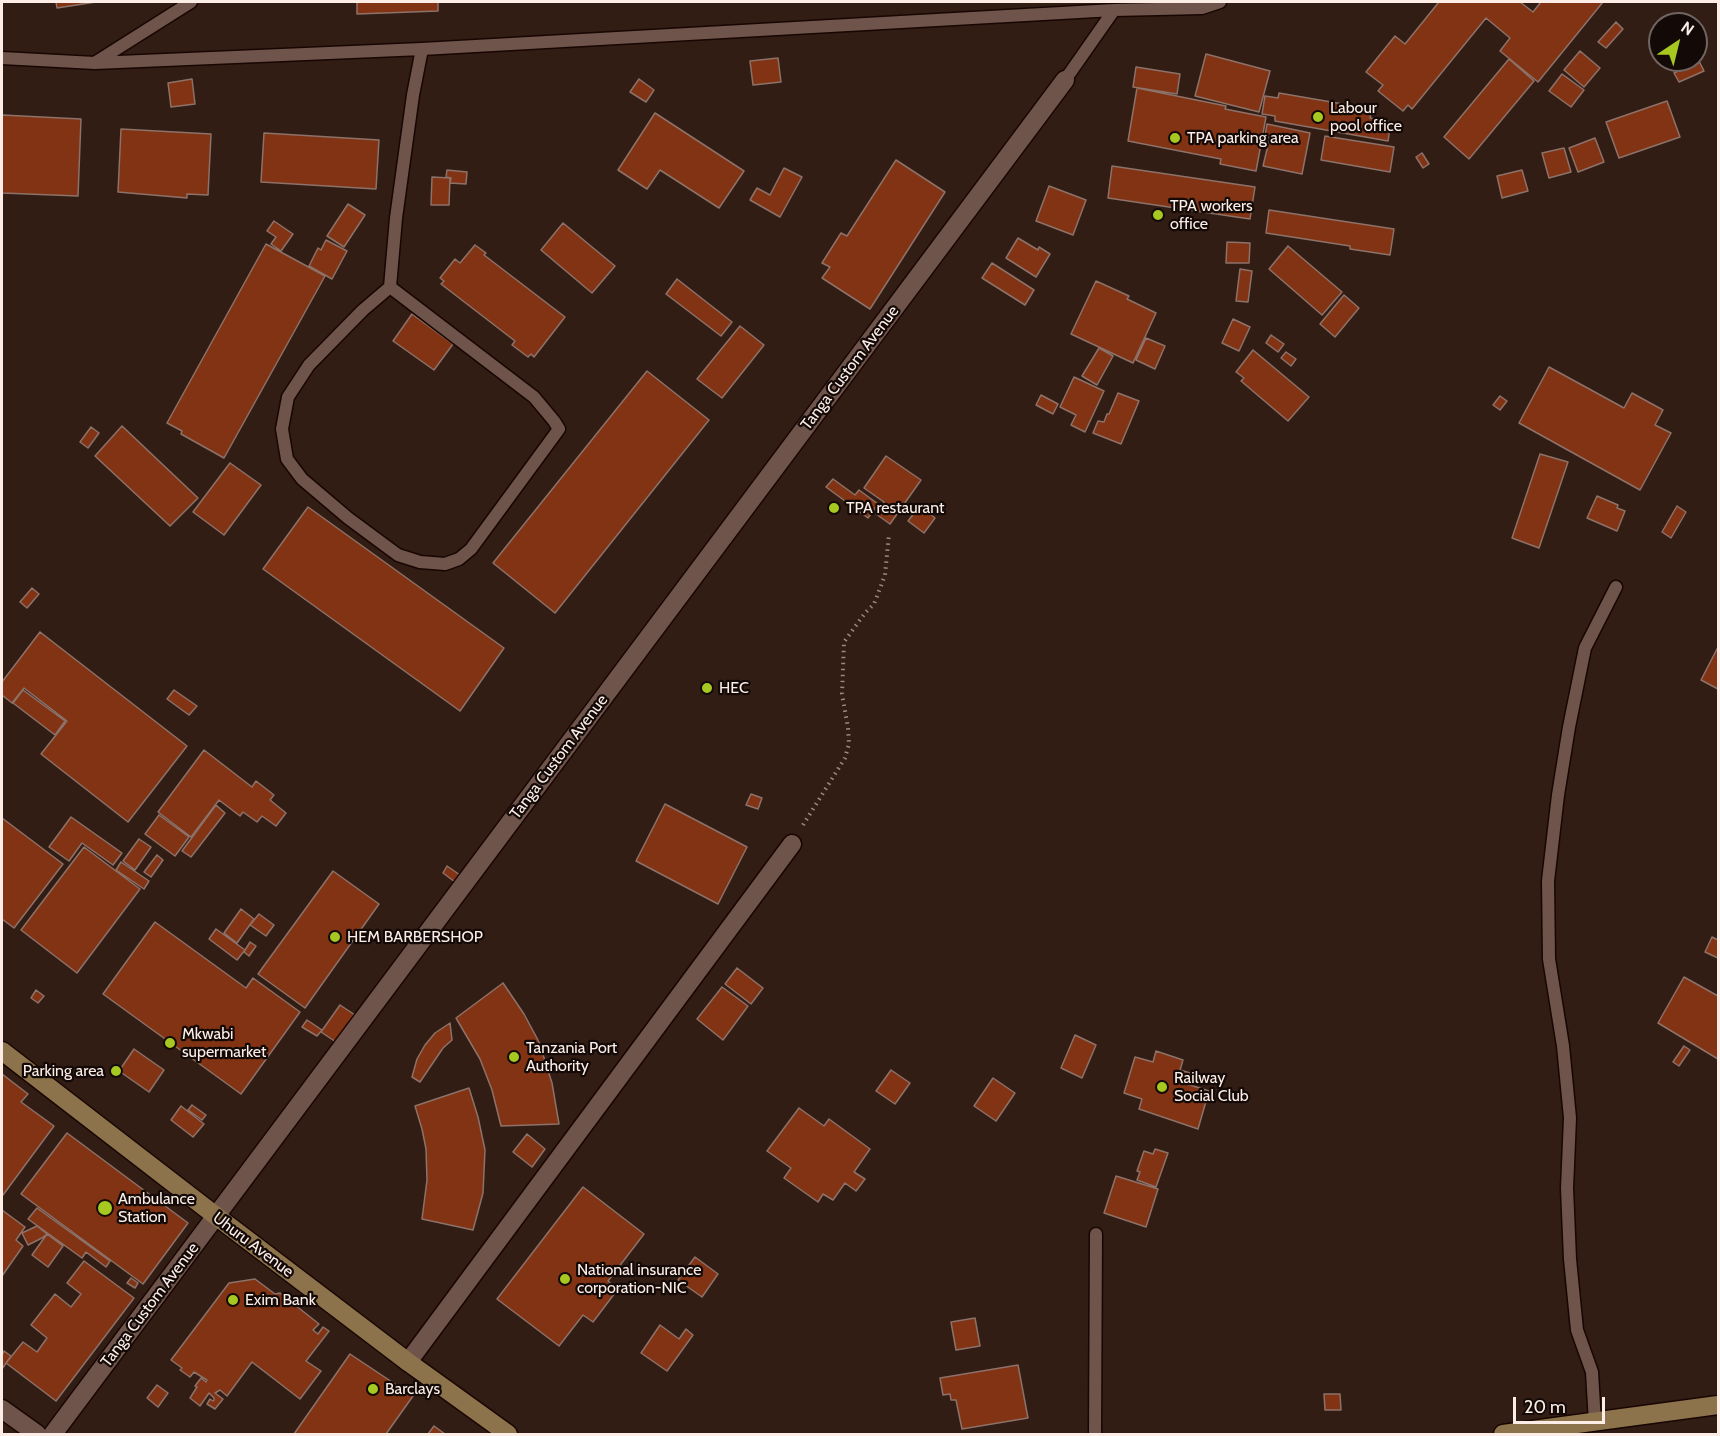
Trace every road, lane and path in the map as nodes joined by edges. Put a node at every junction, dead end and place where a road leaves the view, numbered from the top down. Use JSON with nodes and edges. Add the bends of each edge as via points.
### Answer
{"nodes":[{"id":1,"x":191,"y":2,"type":"edge"},
{"id":2,"x":1220,"y":2,"type":"edge"},
{"id":3,"x":1114,"y":10,"type":"junction"},
{"id":4,"x":422,"y":49,"type":"junction"},
{"id":5,"x":2,"y":58,"type":"edge"},
{"id":6,"x":95,"y":63,"type":"junction"},
{"id":7,"x":1065,"y":80,"type":"joint"},
{"id":8,"x":390,"y":287,"type":"junction"},
{"id":9,"x":889,"y":534,"type":"dead end"},
{"id":10,"x":1616,"y":587,"type":"dead end"},
{"id":11,"x":792,"y":844,"type":"joint"},
{"id":12,"x":2,"y":1051,"type":"edge"},
{"id":13,"x":216,"y":1216,"type":"junction"},
{"id":14,"x":1096,"y":1234,"type":"dead end"},
{"id":15,"x":408,"y":1362,"type":"junction"},
{"id":16,"x":1719,"y":1405,"type":"edge"},
{"id":17,"x":2,"y":1409,"type":"edge"},
{"id":18,"x":1595,"y":1423,"type":"junction"},
{"id":19,"x":37,"y":1434,"type":"edge"},
{"id":20,"x":53,"y":1434,"type":"edge"},
{"id":21,"x":508,"y":1434,"type":"edge"},
{"id":22,"x":1095,"y":1434,"type":"edge"},
{"id":23,"x":1503,"y":1434,"type":"edge"}],
"edges":[{"from":1,"to":6,"type":"lane"},
{"from":2,"to":3,"type":"lane","via":[[1202,8]]},
{"from":3,"to":4,"type":"lane"},
{"from":3,"to":7,"type":"lane"},
{"from":4,"to":6,"type":"lane"},
{"from":4,"to":8,"type":"lane","via":[[396,218]]},
{"from":5,"to":6,"type":"lane"},
{"from":7,"to":13,"type":"street","name":"Tanga Custom Avenue"},
{"from":8,"to":8,"type":"lane","via":[[309,366],[288,397],[282,429],[287,459],[302,479],[348,519],[398,555],[445,564],[471,549],[559,429],[534,397]]},
{"from":9,"to":11,"type":"path","via":[[885,575],[874,604],[844,642],[842,694],[849,744],[845,758]]},
{"from":10,"to":18,"type":"lane","via":[[1585,648],[1558,795],[1548,881],[1549,959],[1563,1046],[1569,1118],[1570,1259],[1577,1330],[1592,1372]]},
{"from":11,"to":15,"type":"street"},
{"from":12,"to":13,"type":"street","name":"Uhuru Avenue"},
{"from":13,"to":15,"type":"street","name":"Uhuru Avenue"},
{"from":13,"to":20,"type":"street","name":"Tanga Custom Avenue"},
{"from":14,"to":22,"type":"lane"},
{"from":15,"to":21,"type":"street","name":"Uhuru Avenue"},
{"from":16,"to":18,"type":"street"},
{"from":17,"to":19,"type":"street"},
{"from":18,"to":23,"type":"street"}]}
